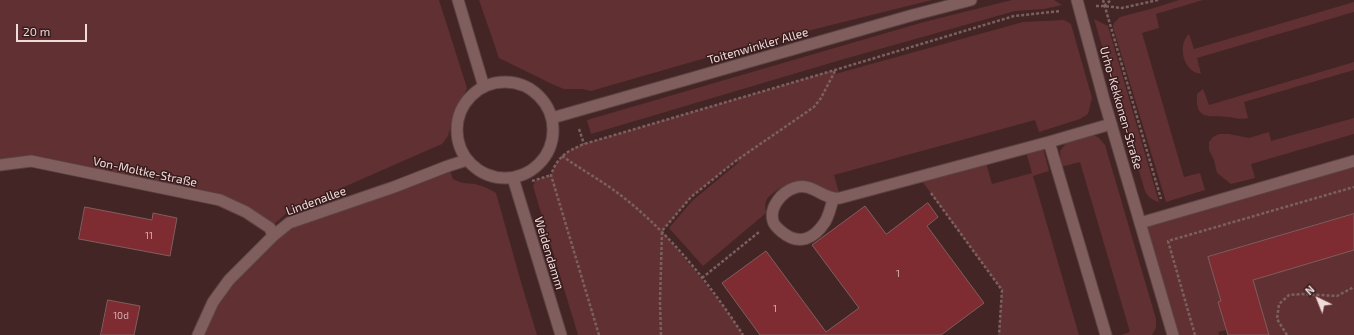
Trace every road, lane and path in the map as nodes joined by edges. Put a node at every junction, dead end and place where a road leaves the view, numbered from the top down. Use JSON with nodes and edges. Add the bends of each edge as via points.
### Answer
{"nodes":[{"id":1,"x":458,"y":0,"type":"edge"},
{"id":2,"x":971,"y":0,"type":"edge"},
{"id":3,"x":1103,"y":0,"type":"edge"},
{"id":4,"x":1111,"y":0,"type":"edge"},
{"id":5,"x":1158,"y":0,"type":"edge"},
{"id":6,"x":1078,"y":4,"type":"edge"},
{"id":7,"x":1104,"y":6,"type":"junction"},
{"id":8,"x":835,"y":70,"type":"junction"},
{"id":9,"x":484,"y":88,"type":"junction"},
{"id":10,"x":552,"y":118,"type":"junction"},
{"id":11,"x":1112,"y":124,"type":"junction"},
{"id":12,"x":1049,"y":142,"type":"junction"},
{"id":13,"x":562,"y":156,"type":"junction"},
{"id":14,"x":467,"y":160,"type":"junction"},
{"id":15,"x":1354,"y":161,"type":"edge"},
{"id":16,"x":0,"y":165,"type":"edge"},
{"id":17,"x":919,"y":177,"type":"junction"},
{"id":18,"x":512,"y":178,"type":"junction"},
{"id":19,"x":1354,"y":187,"type":"edge"},
{"id":20,"x":833,"y":199,"type":"junction"},
{"id":21,"x":1166,"y":216,"type":"junction"},
{"id":22,"x":773,"y":221,"type":"junction"},
{"id":23,"x":1140,"y":223,"type":"junction"},
{"id":24,"x":662,"y":231,"type":"junction"},
{"id":25,"x":272,"y":236,"type":"junction"},
{"id":26,"x":702,"y":278,"type":"junction"},
{"id":27,"x":1354,"y":287,"type":"edge"},
{"id":28,"x":198,"y":335,"type":"edge"},
{"id":29,"x":561,"y":335,"type":"edge"},
{"id":30,"x":599,"y":335,"type":"edge"},
{"id":31,"x":661,"y":335,"type":"edge"},
{"id":32,"x":743,"y":335,"type":"edge"},
{"id":33,"x":999,"y":335,"type":"edge"},
{"id":34,"x":1106,"y":335,"type":"edge"},
{"id":35,"x":1173,"y":335,"type":"edge"},
{"id":36,"x":1195,"y":335,"type":"edge"},
{"id":37,"x":1288,"y":335,"type":"edge"}],
"edges":[{"from":1,"to":9,"type":"street"},
{"from":2,"to":10,"type":"street","name":"Toitenwinkler Allee"},
{"from":3,"to":7,"type":"path"},
{"from":4,"to":7,"type":"path"},
{"from":5,"to":7,"type":"path","via":[[1122,8]]},
{"from":6,"to":7,"type":"path"},
{"from":6,"to":8,"type":"path","via":[[1048,13],[1014,16]]},
{"from":6,"to":11,"type":"street","name":"Urho-Kekkonen-Straße"},
{"from":7,"to":21,"type":"path"},
{"from":8,"to":13,"type":"path","via":[[584,144]]},
{"from":8,"to":24,"type":"path","via":[[822,98],[814,107],[737,160],[691,197]]},
{"from":9,"to":10,"type":"street","via":[[498,83],[512,83],[525,87],[537,94]]},
{"from":9,"to":14,"type":"street","via":[[474,94],[460,114],[458,138]]},
{"from":10,"to":18,"type":"street","via":[[552,141],[542,161],[524,175]]},
{"from":11,"to":12,"type":"street"},
{"from":11,"to":23,"type":"street","name":"Urho-Kekkonen-Straße"},
{"from":12,"to":17,"type":"street"},
{"from":12,"to":34,"type":"street"},
{"from":13,"to":24,"type":"path","via":[[622,196]]},
{"from":13,"to":30,"type":"path","via":[[555,164],[551,175]]},
{"from":14,"to":18,"type":"street","via":[[480,172],[496,178]]},
{"from":14,"to":25,"type":"street","name":"Lindenallee","via":[[289,223]]},
{"from":15,"to":21,"type":"street"},
{"from":16,"to":25,"type":"street","name":"Von-Moltke-Straße","via":[[31,161],[220,200],[246,212],[270,228]]},
{"from":17,"to":20,"type":"street"},
{"from":17,"to":33,"type":"path","via":[[1002,290]]},
{"from":18,"to":29,"type":"street","name":"Weidendamm"},
{"from":19,"to":36,"type":"path","via":[[1168,241]]},
{"from":20,"to":22,"type":"street","via":[[806,186],[796,187],[784,193],[777,202],[772,211]]},
{"from":20,"to":22,"type":"street","via":[[822,227],[803,241],[791,239],[777,228]]},
{"from":21,"to":23,"type":"street"},
{"from":22,"to":26,"type":"path"},
{"from":23,"to":35,"type":"street","name":"Urho-Kekkonen-Straße"},
{"from":24,"to":26,"type":"path"},
{"from":24,"to":31,"type":"path"},
{"from":25,"to":28,"type":"street","name":"Lindenallee","via":[[229,280],[213,302]]},
{"from":26,"to":32,"type":"path"},
{"from":27,"to":37,"type":"path","via":[[1337,296],[1289,295],[1279,304],[1278,319]]}]}
